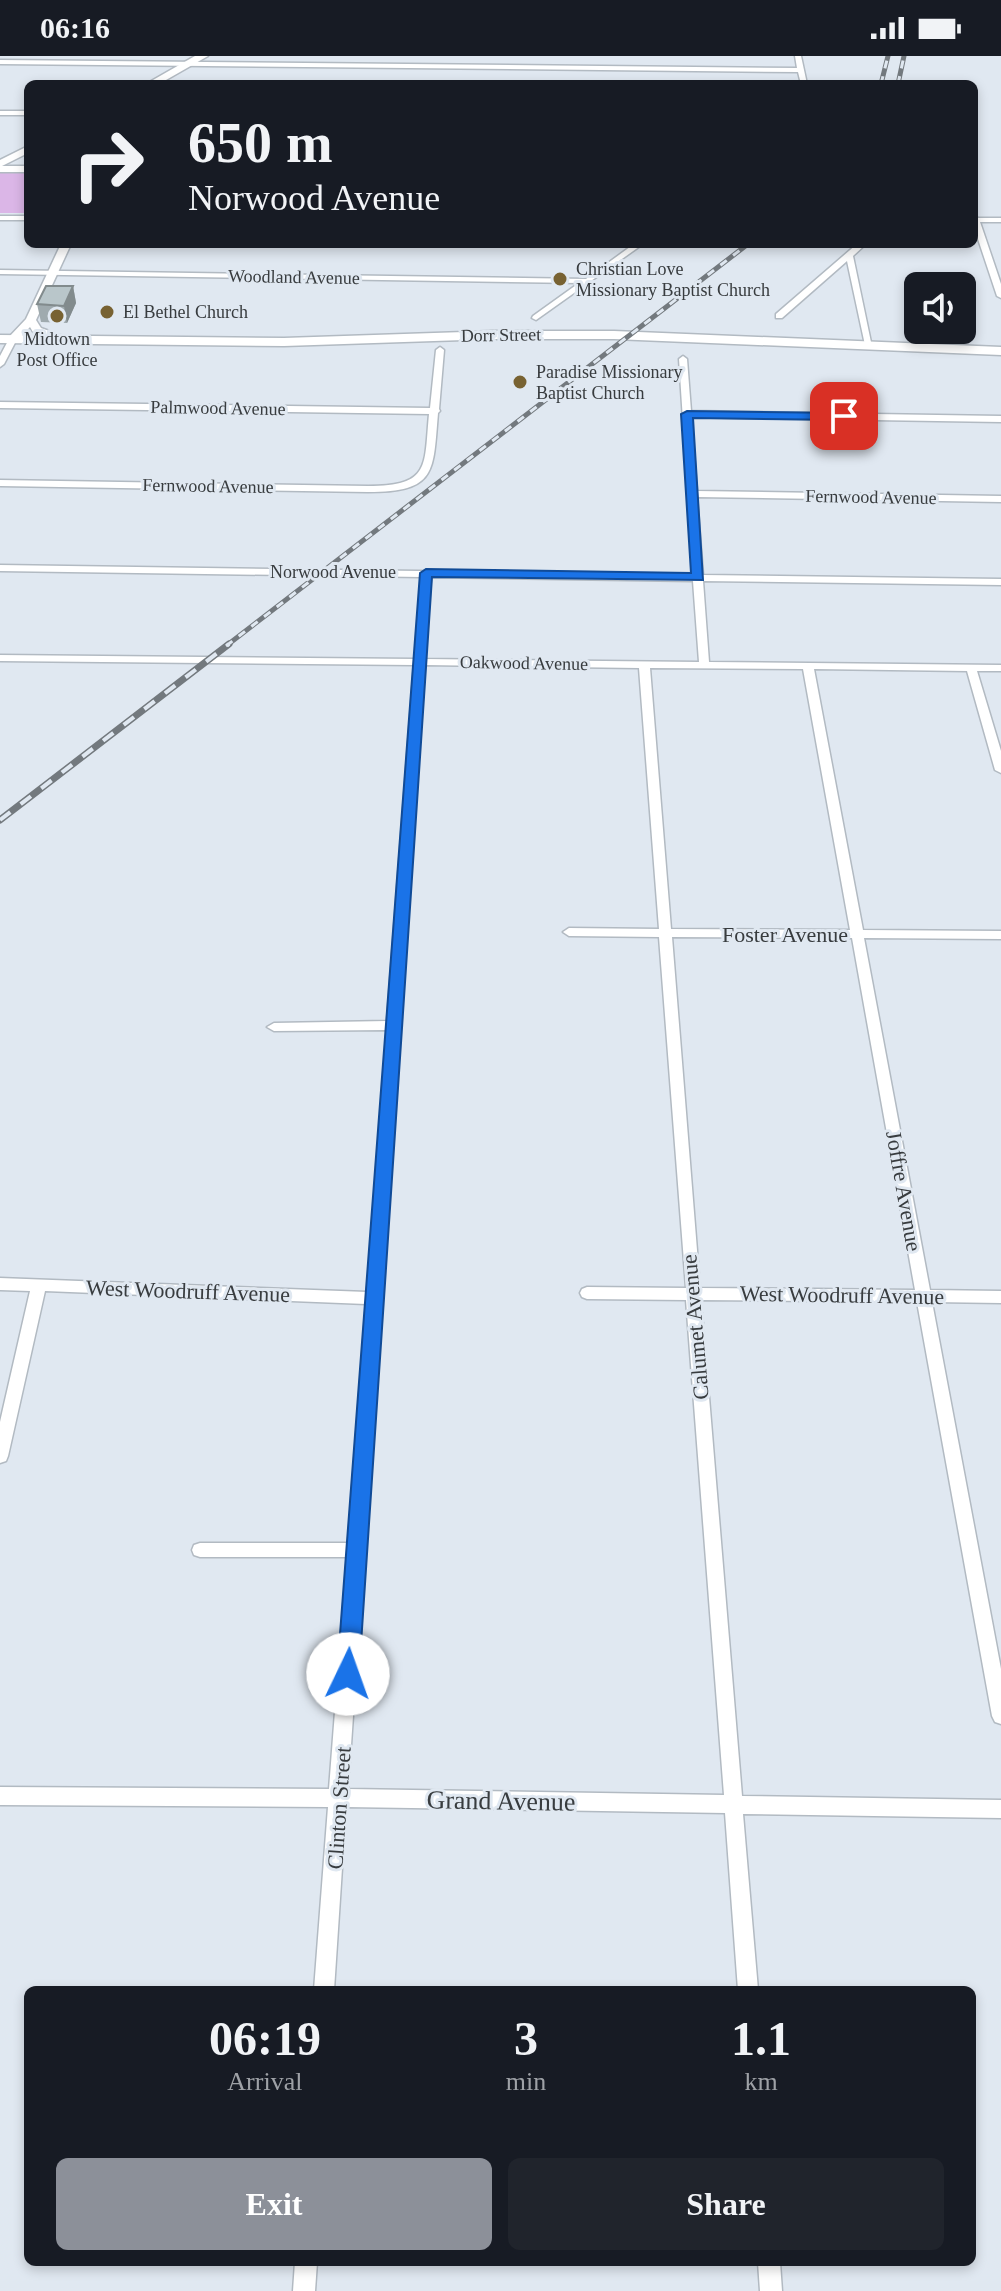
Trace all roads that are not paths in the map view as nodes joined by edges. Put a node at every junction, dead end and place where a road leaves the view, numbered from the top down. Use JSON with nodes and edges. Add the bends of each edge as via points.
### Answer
{"nodes":[{"id":1,"x":203,"y":56,"type":"edge"},
{"id":2,"x":798,"y":56,"type":"edge"},
{"id":3,"x":0,"y":62,"type":"edge"},
{"id":4,"x":189,"y":64,"type":"junction"},
{"id":5,"x":801,"y":70,"type":"junction"},
{"id":6,"x":159,"y":80,"type":"edge"},
{"id":7,"x":803,"y":80,"type":"edge"},
{"id":8,"x":0,"y":113,"type":"edge"},
{"id":9,"x":24,"y":113,"type":"edge"},
{"id":10,"x":24,"y":152,"type":"edge"},
{"id":11,"x":0,"y":167,"type":"edge"},
{"id":12,"x":24,"y":169,"type":"edge"},
{"id":13,"x":0,"y":218,"type":"edge"},
{"id":14,"x":24,"y":218,"type":"edge"},
{"id":15,"x":978,"y":219,"type":"edge"},
{"id":16,"x":1001,"y":220,"type":"edge"},
{"id":17,"x":978,"y":228,"type":"edge"},
{"id":18,"x":51,"y":248,"type":"edge"},
{"id":19,"x":64,"y":248,"type":"edge"},
{"id":20,"x":633,"y":248,"type":"edge"},
{"id":21,"x":857,"y":248,"type":"edge"},
{"id":22,"x":849,"y":254,"type":"junction"},
{"id":23,"x":0,"y":272,"type":"edge"},
{"id":24,"x":39,"y":273,"type":"junction"},
{"id":25,"x":52,"y":273,"type":"junction"},
{"id":26,"x":588,"y":281,"type":"junction"},
{"id":27,"x":33,"y":285,"type":"dead end"},
{"id":28,"x":1001,"y":296,"type":"edge"},
{"id":29,"x":22,"y":308,"type":"dead end"},
{"id":30,"x":779,"y":316,"type":"dead end"},
{"id":31,"x":536,"y":318,"type":"dead end"},
{"id":32,"x":31,"y":320,"type":"junction"},
{"id":33,"x":6,"y":339,"type":"edge"},
{"id":34,"x":66,"y":339,"type":"junction"},
{"id":35,"x":869,"y":345,"type":"junction"},
{"id":36,"x":440,"y":350,"type":"dead end"},
{"id":37,"x":1001,"y":351,"type":"edge"},
{"id":38,"x":683,"y":359,"type":"dead end"},
{"id":39,"x":0,"y":364,"type":"edge"},
{"id":40,"x":0,"y":405,"type":"edge"},
{"id":41,"x":436,"y":411,"type":"junction"},
{"id":42,"x":687,"y":414,"type":"junction"},
{"id":43,"x":1001,"y":419,"type":"edge"},
{"id":44,"x":0,"y":483,"type":"edge"},
{"id":45,"x":692,"y":494,"type":"junction"},
{"id":46,"x":1001,"y":499,"type":"edge"},
{"id":47,"x":0,"y":568,"type":"edge"},
{"id":48,"x":426,"y":573,"type":"junction"},
{"id":49,"x":698,"y":577,"type":"junction"},
{"id":50,"x":1001,"y":582,"type":"edge"},
{"id":51,"x":0,"y":658,"type":"edge"},
{"id":52,"x":418,"y":661,"type":"junction"},
{"id":53,"x":644,"y":664,"type":"junction"},
{"id":54,"x":704,"y":665,"type":"junction"},
{"id":55,"x":808,"y":666,"type":"junction"},
{"id":56,"x":971,"y":668,"type":"junction"},
{"id":57,"x":1001,"y":668,"type":"edge"},
{"id":58,"x":1001,"y":770,"type":"edge"},
{"id":59,"x":569,"y":932,"type":"dead end"},
{"id":60,"x":665,"y":933,"type":"junction"},
{"id":61,"x":858,"y":934,"type":"junction"},
{"id":62,"x":1001,"y":935,"type":"edge"},
{"id":63,"x":393,"y":1025,"type":"junction"},
{"id":64,"x":274,"y":1027,"type":"dead end"},
{"id":65,"x":0,"y":1284,"type":"edge"},
{"id":66,"x":39,"y":1286,"type":"junction"},
{"id":67,"x":692,"y":1292,"type":"junction"},
{"id":68,"x":587,"y":1293,"type":"dead end"},
{"id":69,"x":922,"y":1296,"type":"junction"},
{"id":70,"x":1001,"y":1297,"type":"edge"},
{"id":71,"x":375,"y":1298,"type":"junction"},
{"id":72,"x":0,"y":1456,"type":"edge"},
{"id":73,"x":200,"y":1550,"type":"dead end"},
{"id":74,"x":356,"y":1550,"type":"junction"},
{"id":75,"x":1001,"y":1716,"type":"edge"},
{"id":76,"x":0,"y":1796,"type":"edge"},
{"id":77,"x":340,"y":1798,"type":"junction"},
{"id":78,"x":734,"y":1805,"type":"junction"},
{"id":79,"x":1001,"y":1809,"type":"edge"},
{"id":80,"x":324,"y":1986,"type":"edge"},
{"id":81,"x":748,"y":1986,"type":"edge"},
{"id":82,"x":306,"y":2266,"type":"edge"},
{"id":83,"x":769,"y":2266,"type":"edge"},
{"id":84,"x":304,"y":2291,"type":"edge"},
{"id":85,"x":771,"y":2291,"type":"edge"}],
"edges":[{"from":1,"to":4,"type":"main road"},
{"from":2,"to":5,"type":"street"},
{"from":3,"to":4,"type":"street"},
{"from":4,"to":5,"type":"street"},
{"from":4,"to":6,"type":"main road"},
{"from":5,"to":7,"type":"street"},
{"from":8,"to":9,"type":"street"},
{"from":10,"to":11,"type":"main road"},
{"from":11,"to":12,"type":"street"},
{"from":13,"to":14,"type":"street"},
{"from":15,"to":16,"type":"street"},
{"from":17,"to":28,"type":"street"},
{"from":18,"to":24,"type":"street"},
{"from":19,"to":25,"type":"street"},
{"from":20,"to":26,"type":"street"},
{"from":21,"to":22,"type":"street"},
{"from":22,"to":30,"type":"street"},
{"from":22,"to":35,"type":"street"},
{"from":23,"to":24,"type":"street","name":"Woodland Avenue"},
{"from":24,"to":25,"type":"street","name":"Woodland Avenue"},
{"from":24,"to":27,"type":"street"},
{"from":25,"to":26,"type":"street","name":"Woodland Avenue"},
{"from":25,"to":32,"type":"street"},
{"from":26,"to":31,"type":"street"},
{"from":29,"to":33,"type":"street"},
{"from":32,"to":33,"type":"street"},
{"from":32,"to":34,"type":"street","via":[[37,330]]},
{"from":33,"to":34,"type":"main road","name":"Dorr Street"},
{"from":33,"to":39,"type":"street"},
{"from":34,"to":35,"type":"main road","name":"Dorr Street","via":[[284,342],[583,334]]},
{"from":35,"to":37,"type":"main road","name":"Dorr Street"},
{"from":36,"to":41,"type":"street"},
{"from":38,"to":42,"type":"street"},
{"from":40,"to":41,"type":"street","name":"Palmwood Avenue"},
{"from":41,"to":44,"type":"street","name":"Fernwood Avenue","via":[[427,469],[415,481],[390,489]]},
{"from":42,"to":43,"type":"street"},
{"from":42,"to":45,"type":"street"},
{"from":45,"to":46,"type":"street","name":"Fernwood Avenue"},
{"from":45,"to":49,"type":"street"},
{"from":47,"to":48,"type":"street","name":"Norwood Avenue"},
{"from":48,"to":49,"type":"street","name":"Norwood Avenue"},
{"from":48,"to":52,"type":"street","name":"Clinton Street"},
{"from":49,"to":50,"type":"street","name":"Norwood Avenue"},
{"from":49,"to":54,"type":"street"},
{"from":51,"to":52,"type":"street","name":"Oakwood Avenue"},
{"from":52,"to":53,"type":"street","name":"Oakwood Avenue"},
{"from":52,"to":63,"type":"street","name":"Clinton Street"},
{"from":53,"to":54,"type":"street","name":"Oakwood Avenue"},
{"from":53,"to":60,"type":"street","name":"Calumet Avenue"},
{"from":54,"to":55,"type":"street","name":"Oakwood Avenue"},
{"from":55,"to":56,"type":"street","name":"Oakwood Avenue"},
{"from":55,"to":61,"type":"street","name":"Joffre Avenue"},
{"from":56,"to":57,"type":"street","name":"Oakwood Avenue"},
{"from":56,"to":58,"type":"street"},
{"from":59,"to":60,"type":"street","name":"Foster Avenue"},
{"from":60,"to":61,"type":"street","name":"Foster Avenue"},
{"from":60,"to":67,"type":"street","name":"Calumet Avenue"},
{"from":61,"to":62,"type":"street","name":"Foster Avenue"},
{"from":61,"to":69,"type":"street","name":"Joffre Avenue"},
{"from":63,"to":64,"type":"street"},
{"from":63,"to":71,"type":"street","name":"Clinton Street"},
{"from":65,"to":66,"type":"street","name":"West Woodruff Avenue"},
{"from":66,"to":71,"type":"street","name":"West Woodruff Avenue"},
{"from":66,"to":72,"type":"street"},
{"from":67,"to":68,"type":"street","name":"West Woodruff Avenue"},
{"from":67,"to":69,"type":"street","name":"West Woodruff Avenue"},
{"from":67,"to":78,"type":"street","name":"Calumet Avenue"},
{"from":69,"to":70,"type":"street","name":"West Woodruff Avenue"},
{"from":69,"to":75,"type":"street","name":"Joffre Avenue"},
{"from":71,"to":74,"type":"street","name":"Clinton Street"},
{"from":73,"to":74,"type":"street"},
{"from":74,"to":77,"type":"street","name":"Clinton Street"},
{"from":76,"to":77,"type":"street","name":"Grand Avenue"},
{"from":77,"to":78,"type":"street","name":"Grand Avenue"},
{"from":77,"to":80,"type":"street","name":"Clinton Street"},
{"from":78,"to":79,"type":"street","name":"Grand Avenue"},
{"from":78,"to":81,"type":"street","name":"Calumet Avenue"},
{"from":82,"to":84,"type":"street"},
{"from":83,"to":85,"type":"street"}]}
